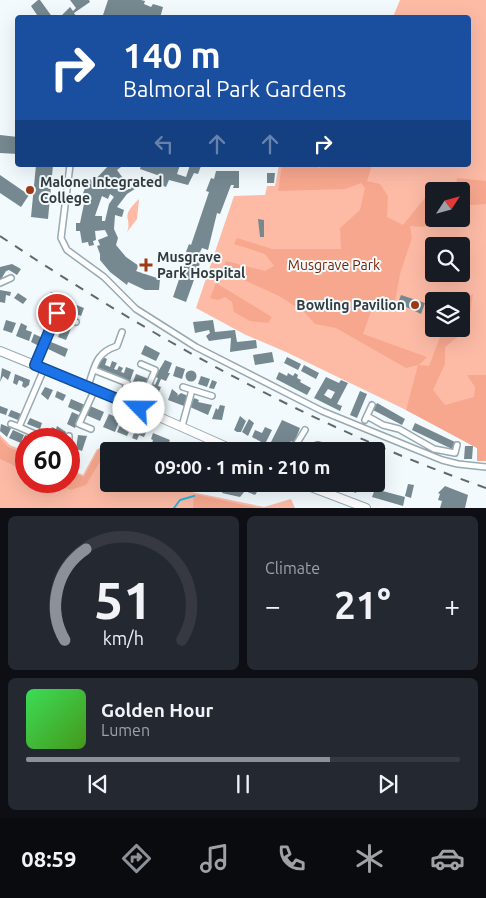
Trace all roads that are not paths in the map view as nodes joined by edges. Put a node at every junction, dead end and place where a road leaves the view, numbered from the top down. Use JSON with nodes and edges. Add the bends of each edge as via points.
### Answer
{"nodes":[{"id":1,"x":70,"y":167,"type":"edge"},
{"id":2,"x":11,"y":278,"type":"dead end"},
{"id":3,"x":0,"y":283,"type":"edge"},
{"id":4,"x":47,"y":308,"type":"dead end"},
{"id":5,"x":57,"y":313,"type":"junction"},
{"id":6,"x":76,"y":322,"type":"dead end"},
{"id":7,"x":122,"y":332,"type":"dead end"},
{"id":8,"x":0,"y":351,"type":"edge"},
{"id":9,"x":141,"y":364,"type":"dead end"},
{"id":10,"x":35,"y":365,"type":"junction"},
{"id":11,"x":44,"y":368,"type":"junction"},
{"id":12,"x":94,"y":370,"type":"junction"},
{"id":13,"x":183,"y":387,"type":"dead end"},
{"id":14,"x":91,"y":388,"type":"junction"},
{"id":15,"x":192,"y":390,"type":"junction"},
{"id":16,"x":212,"y":396,"type":"dead end"},
{"id":17,"x":121,"y":400,"type":"junction"},
{"id":18,"x":372,"y":405,"type":"dead end"},
{"id":19,"x":139,"y":408,"type":"junction"},
{"id":20,"x":11,"y":424,"type":"dead end"},
{"id":21,"x":182,"y":426,"type":"junction"},
{"id":22,"x":19,"y":427,"type":"joint"},
{"id":23,"x":91,"y":429,"type":"dead end"},
{"id":24,"x":399,"y":429,"type":"junction"},
{"id":25,"x":305,"y":430,"type":"dead end"},
{"id":26,"x":212,"y":440,"type":"joint"},
{"id":27,"x":394,"y":440,"type":"junction"},
{"id":28,"x":216,"y":442,"type":"edge"},
{"id":29,"x":298,"y":442,"type":"edge"},
{"id":30,"x":457,"y":445,"type":"dead end"},
{"id":31,"x":486,"y":467,"type":"edge"},
{"id":32,"x":329,"y":492,"type":"edge"},
{"id":33,"x":366,"y":508,"type":"edge"}],
"edges":[{"from":1,"to":27,"type":"street","via":[[62,238],[73,256],[104,278],[136,309],[196,347],[322,411]]},
{"from":2,"to":3,"type":"street"},
{"from":4,"to":5,"type":"street"},
{"from":5,"to":6,"type":"street"},
{"from":5,"to":10,"type":"street"},
{"from":7,"to":12,"type":"street","via":[[117,346],[100,355]]},
{"from":8,"to":10,"type":"main road"},
{"from":9,"to":19,"type":"street","via":[[155,370]]},
{"from":10,"to":11,"type":"main road"},
{"from":11,"to":14,"type":"main road"},
{"from":11,"to":22,"type":"street"},
{"from":12,"to":14,"type":"street"},
{"from":12,"to":17,"type":"street","via":[[127,383]]},
{"from":13,"to":15,"type":"street"},
{"from":14,"to":17,"type":"main road"},
{"from":14,"to":23,"type":"street","via":[[79,424]]},
{"from":15,"to":16,"type":"street"},
{"from":15,"to":21,"type":"street"},
{"from":17,"to":19,"type":"main road"},
{"from":18,"to":24,"type":"street","via":[[366,418]]},
{"from":19,"to":21,"type":"main road"},
{"from":20,"to":22,"type":"street"},
{"from":21,"to":26,"type":"main road"},
{"from":24,"to":27,"type":"street"},
{"from":24,"to":30,"type":"street","via":[[434,449],[455,453]]},
{"from":25,"to":29,"type":"street"},
{"from":26,"to":28,"type":"main road"},
{"from":27,"to":31,"type":"street","via":[[442,460]]},
{"from":32,"to":33,"type":"main road"}]}
